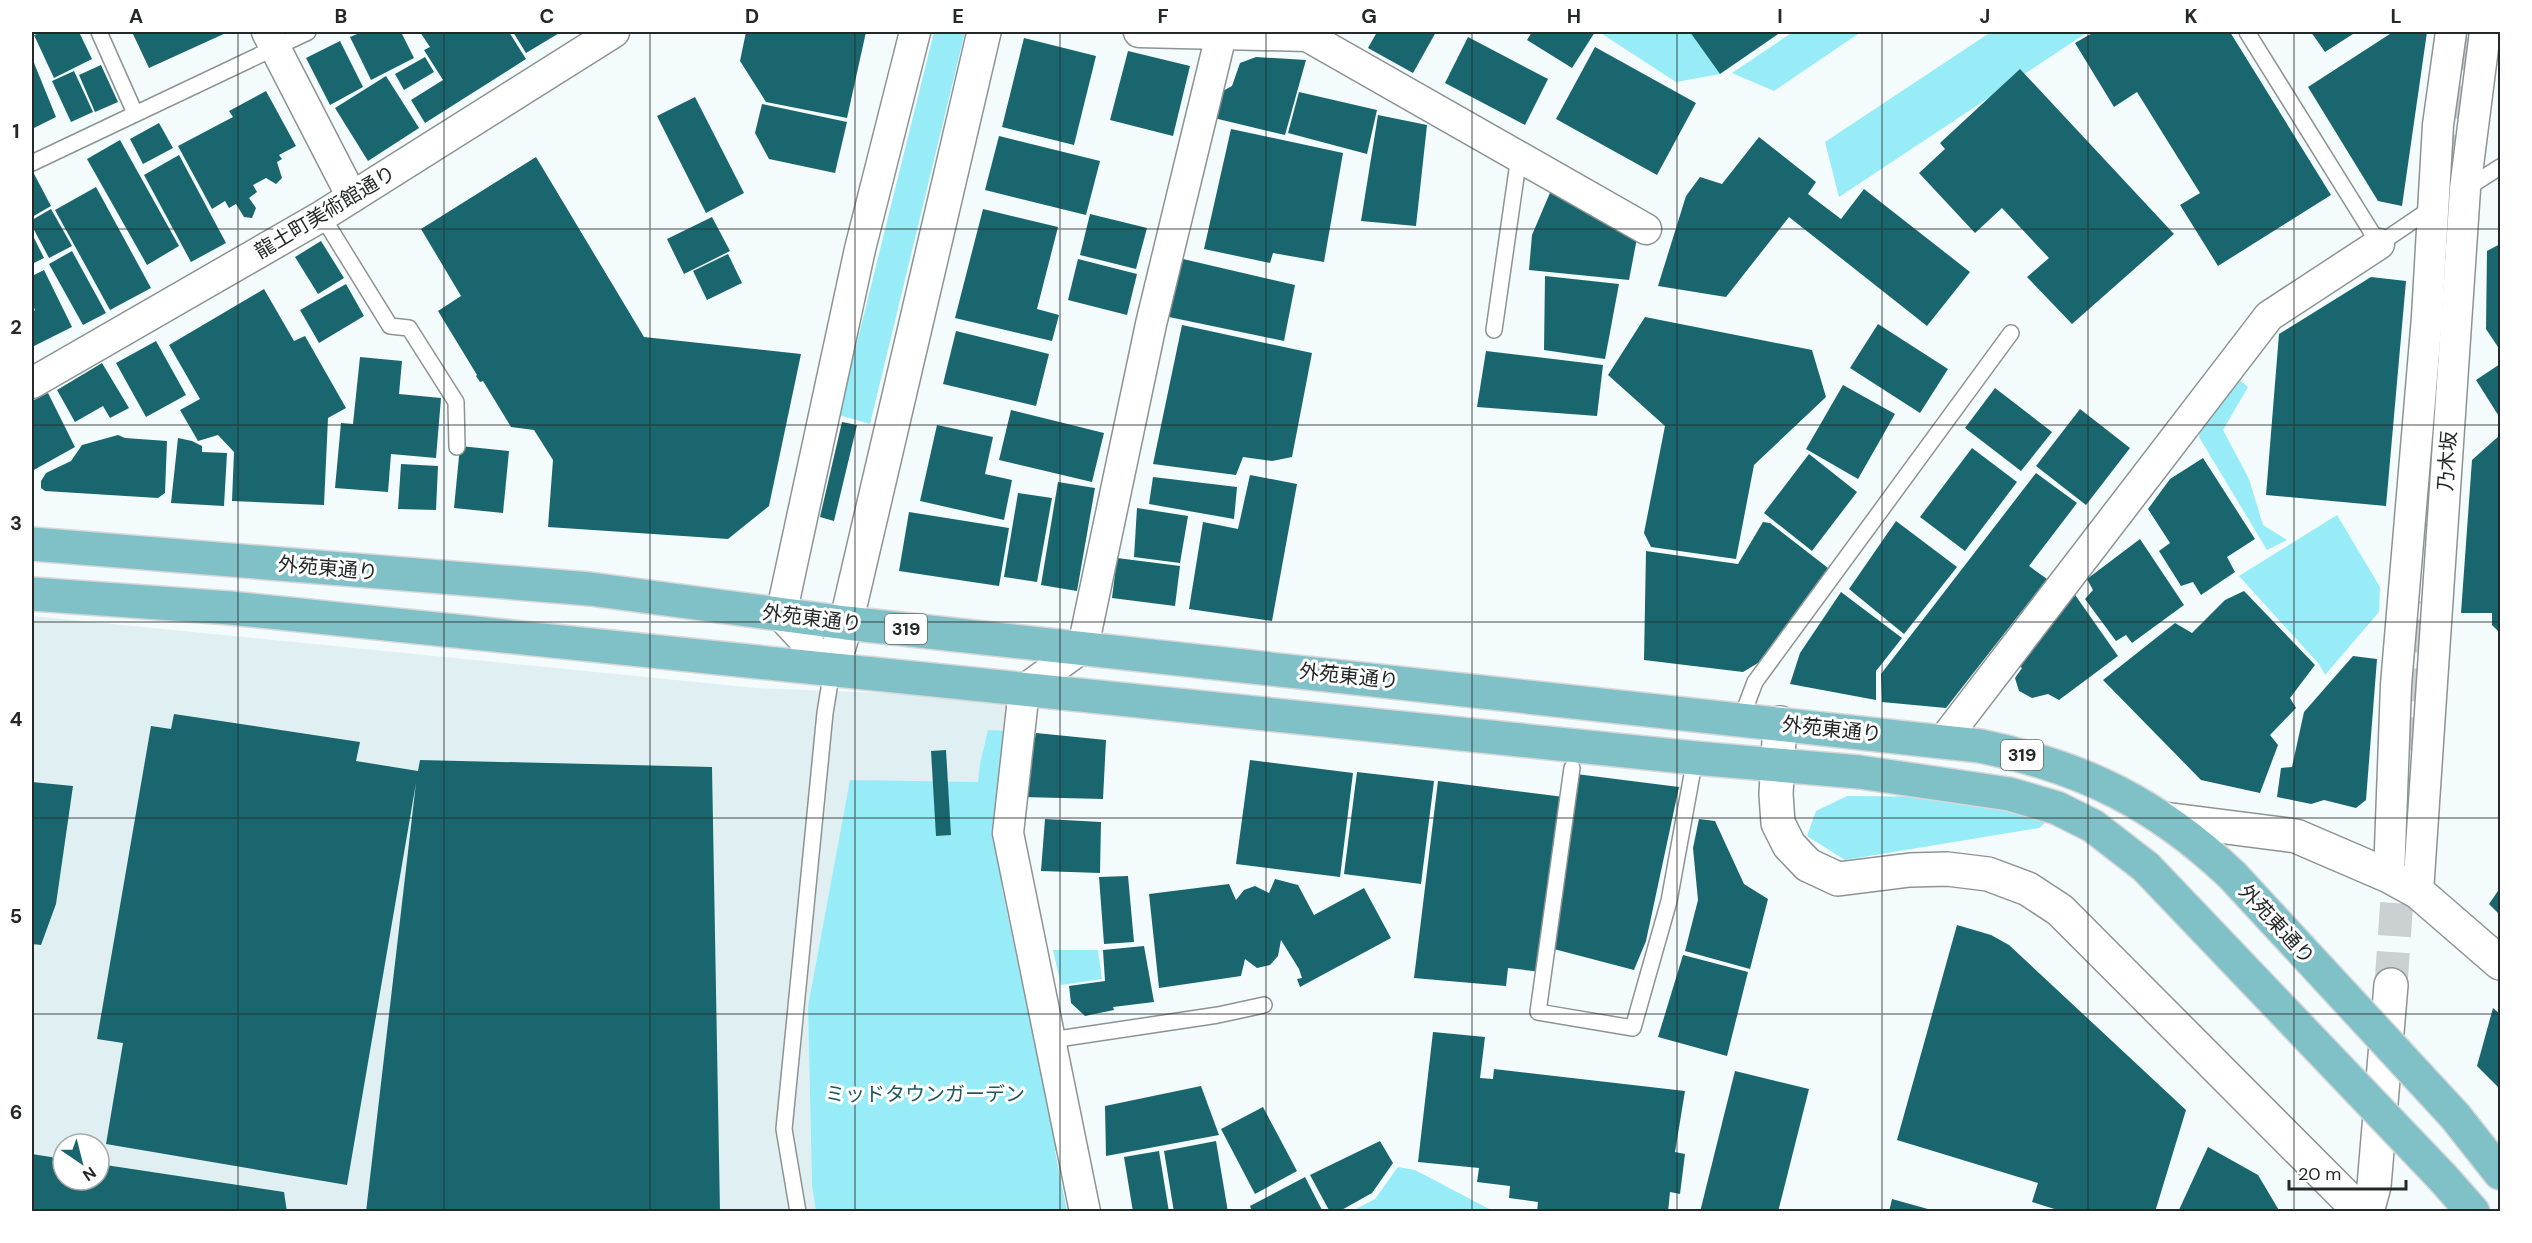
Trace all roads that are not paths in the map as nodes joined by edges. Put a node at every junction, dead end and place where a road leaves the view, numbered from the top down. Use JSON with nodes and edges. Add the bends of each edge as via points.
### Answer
{"nodes":[{"id":1,"x":99,"y":32,"type":"edge"},
{"id":2,"x":308,"y":32,"type":"edge"},
{"id":3,"x":614,"y":32,"type":"edge"},
{"id":4,"x":915,"y":32,"type":"edge"},
{"id":5,"x":984,"y":32,"type":"edge"},
{"id":6,"x":1139,"y":32,"type":"edge"},
{"id":7,"x":2247,"y":32,"type":"edge"},
{"id":8,"x":2451,"y":32,"type":"edge"},
{"id":9,"x":2485,"y":32,"type":"edge"},
{"id":10,"x":1221,"y":35,"type":"junction"},
{"id":11,"x":270,"y":39,"type":"edge"},
{"id":12,"x":135,"y":113,"type":"junction"},
{"id":13,"x":1519,"y":156,"type":"junction"},
{"id":14,"x":32,"y":163,"type":"edge"},
{"id":15,"x":2500,"y":167,"type":"edge"},
{"id":16,"x":2465,"y":189,"type":"junction"},
{"id":17,"x":352,"y":197,"type":"junction"},
{"id":18,"x":2432,"y":207,"type":"junction"},
{"id":19,"x":322,"y":216,"type":"junction"},
{"id":20,"x":1646,"y":229,"type":"dead end"},
{"id":21,"x":2379,"y":244,"type":"junction"},
{"id":22,"x":1494,"y":330,"type":"dead end"},
{"id":23,"x":2011,"y":333,"type":"dead end"},
{"id":24,"x":32,"y":383,"type":"edge"},
{"id":25,"x":457,"y":447,"type":"dead end"},
{"id":26,"x":32,"y":544,"type":"edge"},
{"id":27,"x":32,"y":594,"type":"edge"},
{"id":28,"x":781,"y":615,"type":"junction"},
{"id":29,"x":846,"y":623,"type":"junction"},
{"id":30,"x":1083,"y":647,"type":"junction"},
{"id":31,"x":832,"y":670,"type":"junction"},
{"id":32,"x":1024,"y":690,"type":"junction"},
{"id":33,"x":1741,"y":718,"type":"junction"},
{"id":34,"x":1780,"y":723,"type":"junction"},
{"id":35,"x":1943,"y":741,"type":"junction"},
{"id":36,"x":1695,"y":758,"type":"junction"},
{"id":37,"x":1778,"y":764,"type":"junction"},
{"id":38,"x":1572,"y":768,"type":"dead end"},
{"id":39,"x":2164,"y":819,"type":"junction"},
{"id":40,"x":2389,"y":876,"type":"junction"},
{"id":41,"x":2418,"y":892,"type":"junction"},
{"id":42,"x":2500,"y":963,"type":"edge"},
{"id":43,"x":2391,"y":985,"type":"tunnel mouth"},
{"id":44,"x":1264,"y":1005,"type":"dead end"},
{"id":45,"x":1052,"y":1040,"type":"junction"},
{"id":46,"x":2500,"y":1173,"type":"edge"},
{"id":47,"x":798,"y":1212,"type":"edge"},
{"id":48,"x":1085,"y":1212,"type":"edge"},
{"id":49,"x":2361,"y":1212,"type":"edge"},
{"id":50,"x":2367,"y":1212,"type":"edge"},
{"id":51,"x":2473,"y":1212,"type":"edge"}],
"edges":[{"from":1,"to":12,"type":"lane"},
{"from":2,"to":11,"type":"lane"},
{"from":3,"to":17,"type":"street","name":"龍土町美術館通り"},
{"from":4,"to":28,"type":"street","via":[[857,260]]},
{"from":5,"to":29,"type":"street"},
{"from":6,"to":10,"type":"street"},
{"from":7,"to":21,"type":"lane"},
{"from":8,"to":18,"type":"street","name":"乃木坂"},
{"from":9,"to":16,"type":"street","name":"乃木坂"},
{"from":10,"to":13,"type":"street","via":[[1307,36]]},
{"from":10,"to":30,"type":"street","via":[[1151,324]]},
{"from":11,"to":12,"type":"lane"},
{"from":11,"to":17,"type":"street"},
{"from":12,"to":14,"type":"lane"},
{"from":13,"to":20,"type":"street"},
{"from":13,"to":22,"type":"lane"},
{"from":15,"to":16,"type":"lane"},
{"from":16,"to":18,"type":"lane"},
{"from":16,"to":41,"type":"street","name":"乃木坂"},
{"from":17,"to":19,"type":"street","name":"龍土町美術館通り"},
{"from":18,"to":21,"type":"lane"},
{"from":18,"to":40,"type":"street","name":"乃木坂","via":[[2427,317],[2396,685]]},
{"from":19,"to":24,"type":"street","name":"龍土町美術館通り"},
{"from":19,"to":25,"type":"lane","via":[[390,326],[409,328],[456,402]]},
{"from":21,"to":35,"type":"street","via":[[2269,316]]},
{"from":23,"to":33,"type":"lane","via":[[1755,682]]},
{"from":26,"to":28,"type":"main road","name":"外苑東通り","number":"319","via":[[590,589]]},
{"from":27,"to":31,"type":"main road","name":"外苑東通り","number":"319","via":[[230,608]]},
{"from":28,"to":29,"type":"main road","name":"外苑東通り","number":"319"},
{"from":28,"to":31,"type":"street"},
{"from":29,"to":30,"type":"main road","name":"外苑東通り","number":"319"},
{"from":29,"to":31,"type":"street"},
{"from":30,"to":32,"type":"street"},
{"from":30,"to":33,"type":"main road","name":"外苑東通り","number":"319"},
{"from":31,"to":32,"type":"main road","name":"外苑東通り","number":"319"},
{"from":31,"to":47,"type":"lane","via":[[784,1129]]},
{"from":32,"to":36,"type":"main road","name":"外苑東通り","number":"319"},
{"from":32,"to":45,"type":"street","via":[[1008,833]]},
{"from":33,"to":34,"type":"main road","name":"外苑東通り","number":"319"},
{"from":34,"to":35,"type":"main road","name":"外苑東通り","number":"319"},
{"from":34,"to":37,"type":"street"},
{"from":35,"to":39,"type":"main road","name":"外苑東通り","number":"319","via":[[2014,753],[2073,770]]},
{"from":36,"to":37,"type":"main road","name":"外苑東通り","number":"319"},
{"from":36,"to":38,"type":"lane","via":[[1669,902],[1633,1028],[1538,1012]]},
{"from":37,"to":49,"type":"street","via":[[1778,824],[1808,865],[1838,879],[1947,869],[1988,874],[2028,889],[2060,910]]},
{"from":37,"to":51,"type":"main road","name":"外苑東通り","number":"319","bridge":true,"via":[[1871,773],[2033,800],[2093,826],[2146,867]]},
{"from":39,"to":40,"type":"street","via":[[2296,836]]},
{"from":39,"to":46,"type":"main road","name":"外苑東通り","number":"319","bridge":true,"via":[[2232,875],[2455,1116]]},
{"from":40,"to":41,"type":"street"},
{"from":41,"to":42,"type":"street"},
{"from":43,"to":50,"type":"street","via":[[2374,1186]]},
{"from":44,"to":45,"type":"lane"},
{"from":45,"to":48,"type":"street"}]}
